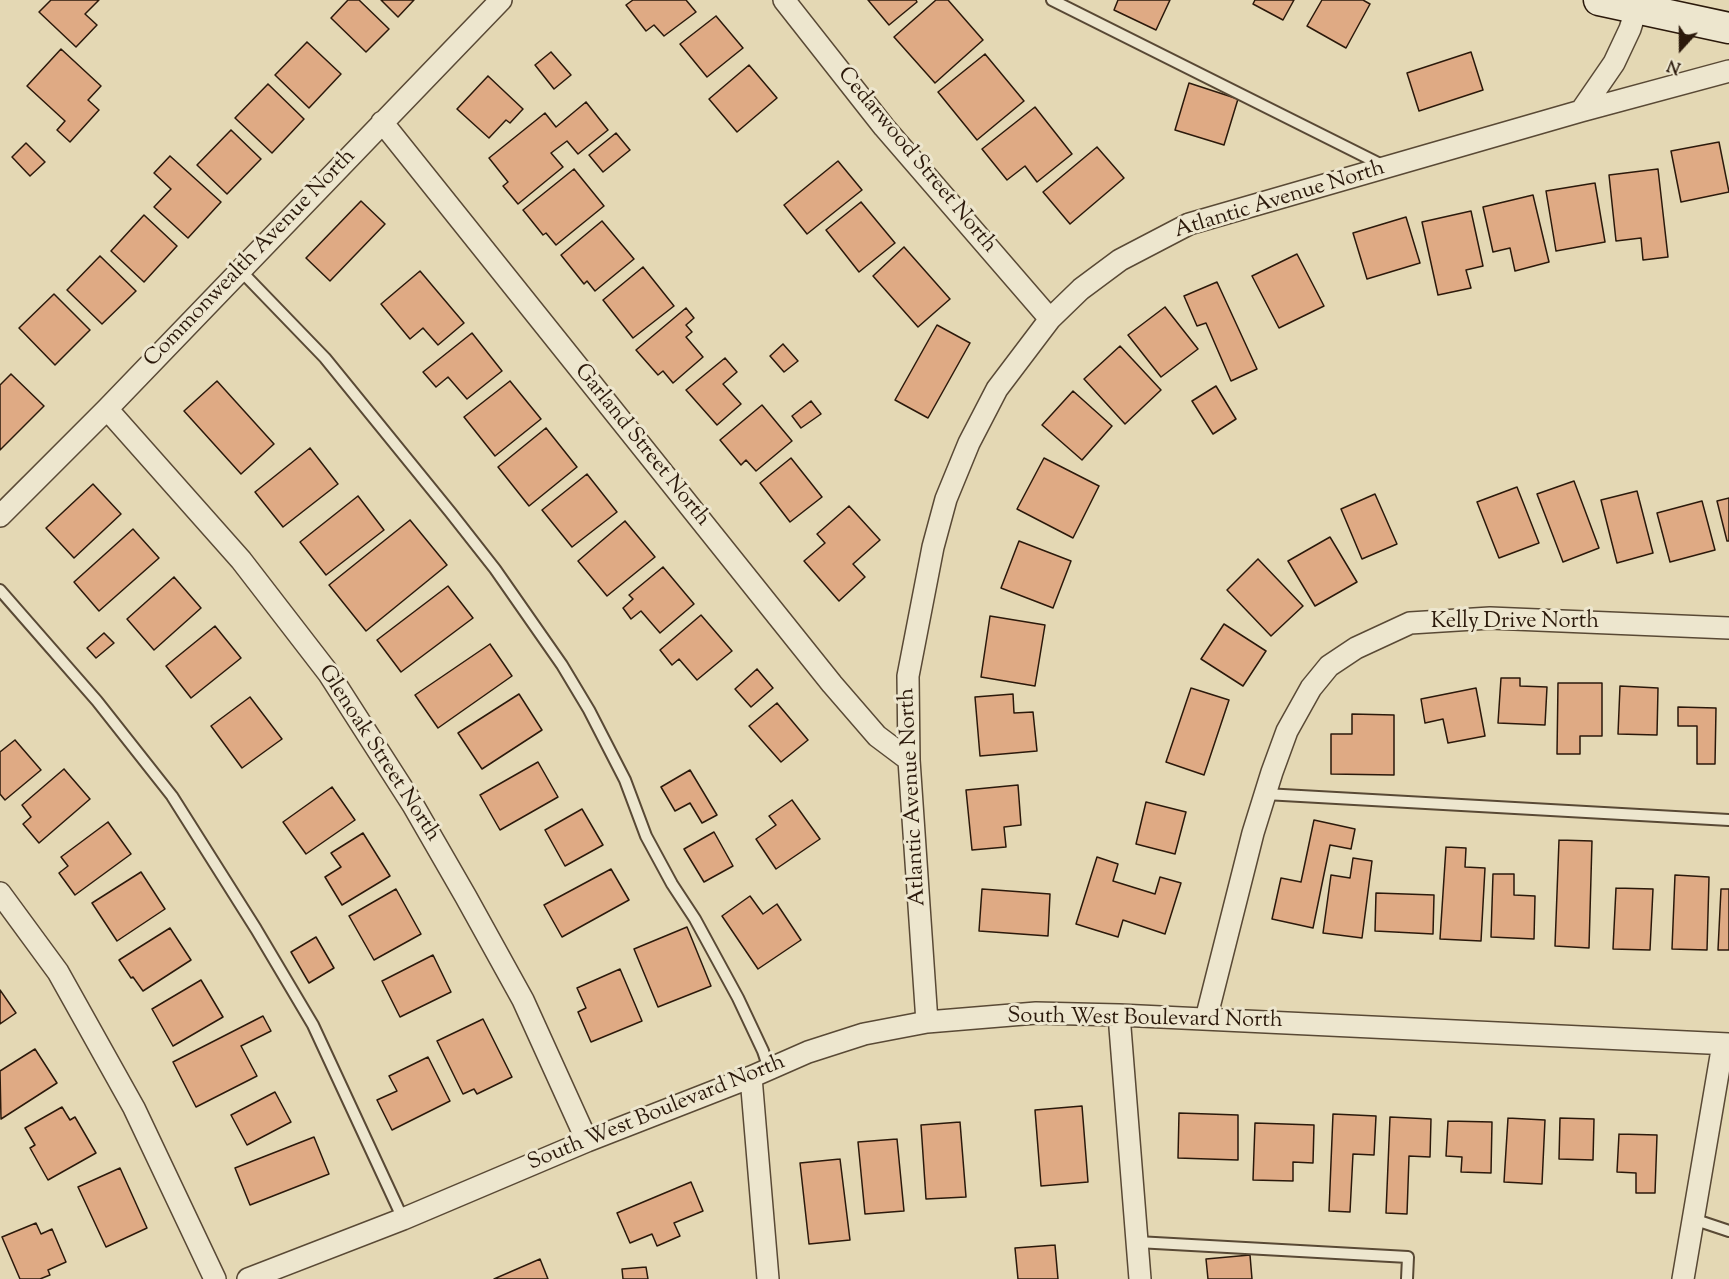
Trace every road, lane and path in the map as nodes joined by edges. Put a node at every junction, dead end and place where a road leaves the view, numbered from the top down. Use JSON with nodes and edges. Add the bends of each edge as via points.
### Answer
{"nodes":[{"id":1,"x":501,"y":0,"type":"edge"},
{"id":2,"x":784,"y":0,"type":"edge"},
{"id":3,"x":1052,"y":0,"type":"edge"},
{"id":4,"x":1599,"y":0,"type":"edge"},
{"id":5,"x":1638,"y":4,"type":"edge"},
{"id":6,"x":1729,"y":28,"type":"edge"},
{"id":7,"x":1729,"y":71,"type":"edge"},
{"id":8,"x":1581,"y":111,"type":"junction"},
{"id":9,"x":382,"y":123,"type":"junction"},
{"id":10,"x":1387,"y":167,"type":"junction"},
{"id":11,"x":240,"y":270,"type":"junction"},
{"id":12,"x":1050,"y":320,"type":"junction"},
{"id":13,"x":107,"y":409,"type":"junction"},
{"id":14,"x":0,"y":516,"type":"edge"},
{"id":15,"x":0,"y":590,"type":"edge"},
{"id":16,"x":1729,"y":628,"type":"edge"},
{"id":17,"x":909,"y":760,"type":"junction"},
{"id":18,"x":1265,"y":794,"type":"junction"},
{"id":19,"x":1729,"y":820,"type":"edge"},
{"id":20,"x":0,"y":893,"type":"edge"},
{"id":21,"x":1119,"y":1015,"type":"junction"},
{"id":22,"x":1206,"y":1019,"type":"junction"},
{"id":23,"x":927,"y":1022,"type":"junction"},
{"id":24,"x":1726,"y":1044,"type":"edge"},
{"id":25,"x":760,"y":1073,"type":"junction"},
{"id":26,"x":588,"y":1141,"type":"junction"},
{"id":27,"x":403,"y":1219,"type":"junction"},
{"id":28,"x":1693,"y":1220,"type":"junction"},
{"id":29,"x":1729,"y":1232,"type":"edge"},
{"id":30,"x":1137,"y":1242,"type":"junction"},
{"id":31,"x":215,"y":1279,"type":"edge"},
{"id":32,"x":248,"y":1279,"type":"edge"},
{"id":33,"x":768,"y":1279,"type":"edge"},
{"id":34,"x":1140,"y":1279,"type":"edge"},
{"id":35,"x":1407,"y":1279,"type":"edge"},
{"id":36,"x":1683,"y":1279,"type":"edge"}],
"edges":[{"from":1,"to":9,"type":"street","name":"Commonwealth Avenue North"},
{"from":2,"to":12,"type":"street","name":"Cedarwood Street North","via":[[884,127]]},
{"from":3,"to":10,"type":"lane"},
{"from":4,"to":5,"type":"main road"},
{"from":5,"to":6,"type":"main road"},
{"from":5,"to":8,"type":"street","via":[[1614,63]]},
{"from":7,"to":8,"type":"street","name":"Atlantic Avenue North"},
{"from":8,"to":10,"type":"street","name":"Atlantic Avenue North"},
{"from":9,"to":11,"type":"street","name":"Commonwealth Avenue North"},
{"from":9,"to":17,"type":"street","name":"Garland Street North","via":[[832,684],[877,736]]},
{"from":10,"to":12,"type":"street","name":"Atlantic Avenue North","via":[[1189,224],[1120,260],[1081,289]]},
{"from":11,"to":13,"type":"street","name":"Commonwealth Avenue North"},
{"from":11,"to":25,"type":"lane","via":[[325,358],[495,569],[562,665],[625,780],[646,836],[738,998],[763,1051]]},
{"from":12,"to":17,"type":"street","name":"Atlantic Avenue North","via":[[997,389],[945,499],[908,676]]},
{"from":13,"to":14,"type":"street","name":"Commonwealth Avenue North"},
{"from":13,"to":26,"type":"street","name":"Glenoak Street North","via":[[241,560],[335,684],[413,804],[466,897],[523,1000]]},
{"from":15,"to":27,"type":"lane","via":[[97,701],[172,796],[313,1025]]},
{"from":16,"to":18,"type":"street","name":"Kelly Drive North","via":[[1490,618],[1410,623],[1356,648],[1329,666],[1287,730]]},
{"from":17,"to":23,"type":"street","name":"Atlantic Avenue North"},
{"from":18,"to":19,"type":"lane"},
{"from":18,"to":22,"type":"street","name":"Kelly Drive North"},
{"from":20,"to":31,"type":"street","via":[[58,972],[134,1108]]},
{"from":21,"to":22,"type":"street","name":"South West Boulevard North"},
{"from":21,"to":23,"type":"street","name":"South West Boulevard North","via":[[1036,1013]]},
{"from":21,"to":30,"type":"street"},
{"from":22,"to":24,"type":"street","name":"South West Boulevard North"},
{"from":23,"to":25,"type":"street","name":"South West Boulevard North","via":[[864,1034]]},
{"from":24,"to":28,"type":"street"},
{"from":25,"to":26,"type":"street","name":"South West Boulevard North"},
{"from":25,"to":33,"type":"street"},
{"from":26,"to":27,"type":"street","name":"South West Boulevard North"},
{"from":27,"to":32,"type":"street","name":"South West Boulevard North"},
{"from":28,"to":29,"type":"lane"},
{"from":28,"to":36,"type":"street"},
{"from":30,"to":34,"type":"street"},
{"from":30,"to":35,"type":"lane","via":[[1408,1257]]}]}
